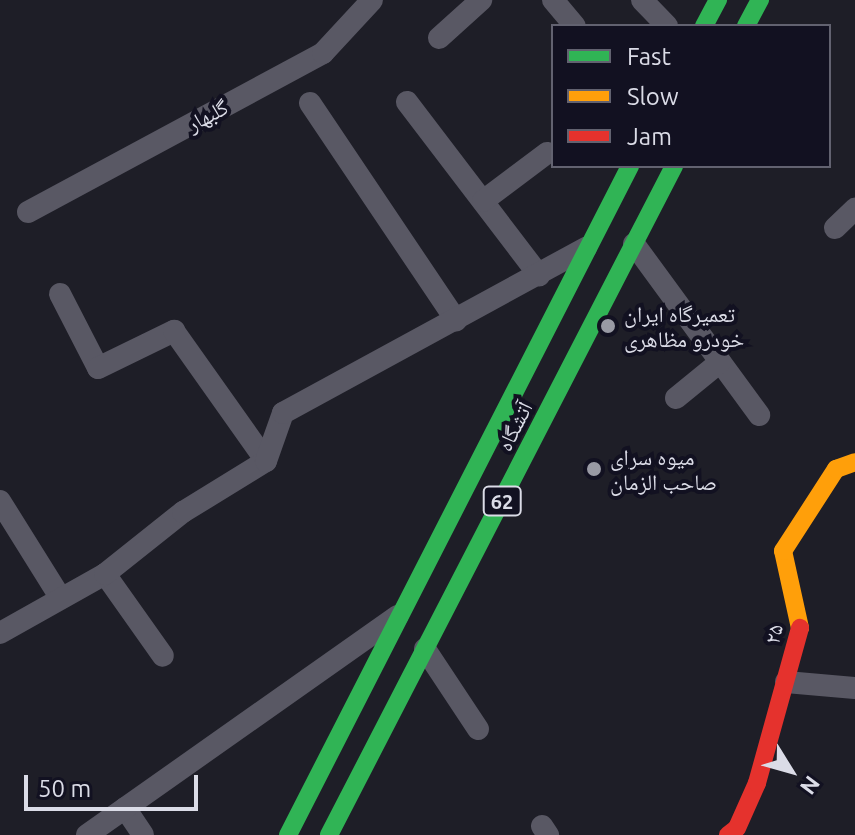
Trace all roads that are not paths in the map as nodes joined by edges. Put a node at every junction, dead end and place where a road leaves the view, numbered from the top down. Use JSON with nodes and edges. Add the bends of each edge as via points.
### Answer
{"nodes":[{"id":1,"x":372,"y":0,"type":"edge"},
{"id":2,"x":481,"y":0,"type":"edge"},
{"id":3,"x":553,"y":0,"type":"edge"},
{"id":4,"x":642,"y":0,"type":"edge"},
{"id":5,"x":718,"y":0,"type":"edge"},
{"id":6,"x":760,"y":0,"type":"edge"},
{"id":7,"x":573,"y":24,"type":"edge"},
{"id":8,"x":665,"y":24,"type":"edge"},
{"id":9,"x":705,"y":24,"type":"edge"},
{"id":10,"x":747,"y":24,"type":"edge"},
{"id":11,"x":439,"y":38,"type":"dead end"},
{"id":12,"x":407,"y":102,"type":"dead end"},
{"id":13,"x":310,"y":103,"type":"dead end"},
{"id":14,"x":547,"y":153,"type":"dead end"},
{"id":15,"x":629,"y":168,"type":"edge"},
{"id":16,"x":673,"y":168,"type":"edge"},
{"id":17,"x":483,"y":201,"type":"junction"},
{"id":18,"x":855,"y":209,"type":"edge"},
{"id":19,"x":28,"y":212,"type":"dead end"},
{"id":20,"x":835,"y":228,"type":"dead end"},
{"id":21,"x":634,"y":244,"type":"junction"},
{"id":22,"x":586,"y":248,"type":"junction"},
{"id":23,"x":539,"y":275,"type":"junction"},
{"id":24,"x":60,"y":294,"type":"dead end"},
{"id":25,"x":456,"y":320,"type":"junction"},
{"id":26,"x":720,"y":362,"type":"junction"},
{"id":27,"x":676,"y":398,"type":"dead end"},
{"id":28,"x":759,"y":415,"type":"dead end"},
{"id":29,"x":266,"y":461,"type":"junction"},
{"id":30,"x":855,"y":462,"type":"edge"},
{"id":31,"x":0,"y":501,"type":"edge"},
{"id":32,"x":105,"y":574,"type":"junction"},
{"id":33,"x":60,"y":597,"type":"junction"},
{"id":34,"x":403,"y":612,"type":"junction"},
{"id":35,"x":0,"y":633,"type":"edge"},
{"id":36,"x":425,"y":649,"type":"junction"},
{"id":37,"x":163,"y":656,"type":"dead end"},
{"id":38,"x":786,"y":682,"type":"junction"},
{"id":39,"x":855,"y":688,"type":"edge"},
{"id":40,"x":478,"y":729,"type":"dead end"},
{"id":41,"x":125,"y":808,"type":"junction"},
{"id":42,"x":87,"y":835,"type":"edge"},
{"id":43,"x":143,"y":835,"type":"edge"},
{"id":44,"x":288,"y":835,"type":"edge"},
{"id":45,"x":329,"y":835,"type":"edge"},
{"id":46,"x":728,"y":835,"type":"edge"}],
"edges":[{"from":1,"to":19,"type":"street","name":"گلبهار","via":[[323,53]]},
{"from":2,"to":11,"type":"street"},
{"from":3,"to":7,"type":"street"},
{"from":4,"to":8,"type":"street"},
{"from":5,"to":9,"type":"main road"},
{"from":6,"to":10,"type":"main road"},
{"from":12,"to":17,"type":"street"},
{"from":13,"to":25,"type":"street"},
{"from":14,"to":17,"type":"street"},
{"from":15,"to":22,"type":"main road","name":"آتشگاه","number":"62"},
{"from":16,"to":21,"type":"main road","name":"آتشگاه","number":"62"},
{"from":17,"to":23,"type":"street"},
{"from":18,"to":20,"type":"street"},
{"from":21,"to":26,"type":"street"},
{"from":21,"to":36,"type":"main road","name":"آتشگاه","number":"62"},
{"from":22,"to":23,"type":"street"},
{"from":22,"to":34,"type":"main road","name":"آتشگاه","number":"62"},
{"from":23,"to":25,"type":"street"},
{"from":24,"to":29,"type":"street","via":[[98,368],[174,331]]},
{"from":25,"to":29,"type":"street","via":[[283,413]]},
{"from":26,"to":27,"type":"street"},
{"from":26,"to":28,"type":"street"},
{"from":29,"to":32,"type":"street","via":[[183,512]]},
{"from":30,"to":38,"type":"main road","name":"۲۵","via":[[836,469],[783,551],[802,622]]},
{"from":31,"to":33,"type":"street"},
{"from":32,"to":33,"type":"street"},
{"from":32,"to":37,"type":"street"},
{"from":33,"to":35,"type":"street"},
{"from":34,"to":41,"type":"street"},
{"from":34,"to":44,"type":"main road","name":"آتشگاه","number":"62"},
{"from":36,"to":40,"type":"street"},
{"from":36,"to":45,"type":"main road","name":"آتشگاه","number":"62"},
{"from":38,"to":39,"type":"street"},
{"from":38,"to":46,"type":"main road","name":"۲۵","via":[[757,783],[737,828]]},
{"from":41,"to":42,"type":"street"},
{"from":41,"to":43,"type":"street"}]}
